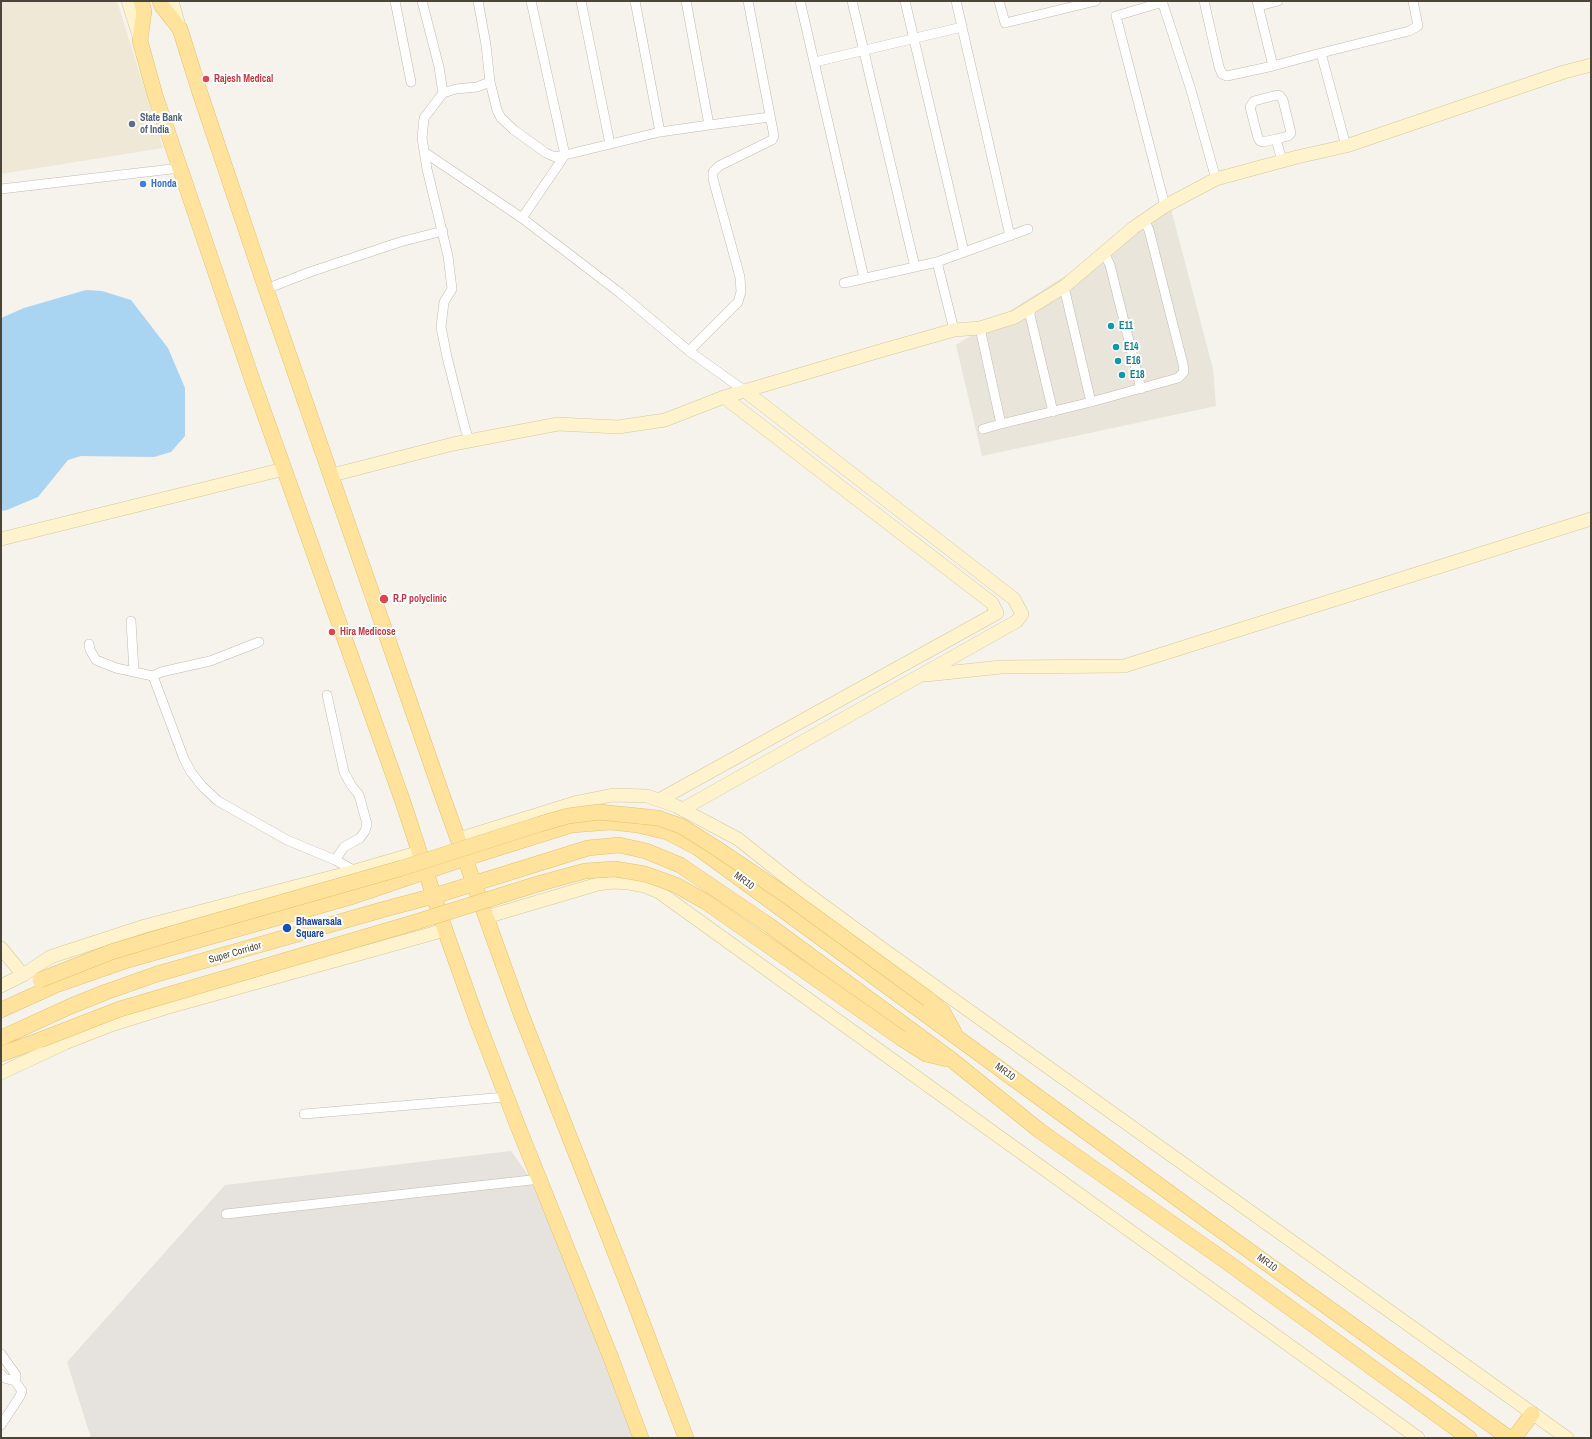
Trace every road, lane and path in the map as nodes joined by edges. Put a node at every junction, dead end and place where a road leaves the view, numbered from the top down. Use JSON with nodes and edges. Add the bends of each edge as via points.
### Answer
{"nodes":[{"id":1,"x":128,"y":1,"type":"edge"},
{"id":2,"x":395,"y":1,"type":"edge"},
{"id":3,"x":422,"y":1,"type":"edge"},
{"id":4,"x":478,"y":1,"type":"edge"},
{"id":5,"x":531,"y":1,"type":"edge"},
{"id":6,"x":582,"y":1,"type":"edge"},
{"id":7,"x":635,"y":1,"type":"edge"},
{"id":8,"x":686,"y":1,"type":"edge"},
{"id":9,"x":748,"y":1,"type":"edge"},
{"id":10,"x":800,"y":1,"type":"edge"},
{"id":11,"x":852,"y":1,"type":"edge"},
{"id":12,"x":905,"y":1,"type":"edge"},
{"id":13,"x":956,"y":1,"type":"edge"},
{"id":14,"x":999,"y":1,"type":"edge"},
{"id":15,"x":1096,"y":1,"type":"edge"},
{"id":16,"x":1204,"y":1,"type":"edge"},
{"id":17,"x":1278,"y":1,"type":"edge"},
{"id":18,"x":1413,"y":1,"type":"edge"},
{"id":19,"x":1163,"y":2,"type":"edge"},
{"id":20,"x":164,"y":3,"type":"edge"},
{"id":21,"x":1258,"y":3,"type":"edge"},
{"id":22,"x":143,"y":6,"type":"edge"},
{"id":23,"x":962,"y":27,"type":"junction"},
{"id":24,"x":914,"y":38,"type":"junction"},
{"id":25,"x":140,"y":41,"type":"junction"},
{"id":26,"x":863,"y":50,"type":"junction"},
{"id":27,"x":1321,"y":53,"type":"junction"},
{"id":28,"x":814,"y":62,"type":"junction"},
{"id":29,"x":1591,"y":65,"type":"edge"},
{"id":30,"x":1273,"y":66,"type":"junction"},
{"id":31,"x":411,"y":82,"type":"dead end"},
{"id":32,"x":490,"y":82,"type":"junction"},
{"id":33,"x":443,"y":93,"type":"junction"},
{"id":34,"x":770,"y":117,"type":"junction"},
{"id":35,"x":708,"y":125,"type":"junction"},
{"id":36,"x":660,"y":132,"type":"junction"},
{"id":37,"x":1276,"y":140,"type":"junction"},
{"id":38,"x":610,"y":144,"type":"junction"},
{"id":39,"x":1346,"y":146,"type":"junction"},
{"id":40,"x":424,"y":152,"type":"junction"},
{"id":41,"x":565,"y":155,"type":"junction"},
{"id":42,"x":1282,"y":161,"type":"junction"},
{"id":43,"x":180,"y":168,"type":"junction"},
{"id":44,"x":1216,"y":179,"type":"junction"},
{"id":45,"x":1,"y":189,"type":"edge"},
{"id":46,"x":1165,"y":206,"type":"junction"},
{"id":47,"x":522,"y":218,"type":"junction"},
{"id":48,"x":1144,"y":220,"type":"junction"},
{"id":49,"x":1028,"y":229,"type":"dead end"},
{"id":50,"x":443,"y":231,"type":"junction"},
{"id":51,"x":1010,"y":236,"type":"junction"},
{"id":52,"x":964,"y":252,"type":"junction"},
{"id":53,"x":1104,"y":253,"type":"junction"},
{"id":54,"x":937,"y":262,"type":"junction"},
{"id":55,"x":915,"y":267,"type":"junction"},
{"id":56,"x":864,"y":278,"type":"junction"},
{"id":57,"x":844,"y":283,"type":"dead end"},
{"id":58,"x":1064,"y":286,"type":"junction"},
{"id":59,"x":266,"y":289,"type":"junction"},
{"id":60,"x":1031,"y":307,"type":"junction"},
{"id":61,"x":980,"y":328,"type":"junction"},
{"id":62,"x":954,"y":330,"type":"junction"},
{"id":63,"x":689,"y":351,"type":"junction"},
{"id":64,"x":1141,"y":389,"type":"junction"},
{"id":65,"x":745,"y":391,"type":"junction"},
{"id":66,"x":724,"y":397,"type":"junction"},
{"id":67,"x":1091,"y":402,"type":"junction"},
{"id":68,"x":1053,"y":412,"type":"junction"},
{"id":69,"x":1001,"y":424,"type":"junction"},
{"id":70,"x":983,"y":429,"type":"dead end"},
{"id":71,"x":470,"y":440,"type":"junction"},
{"id":72,"x":284,"y":469,"type":"junction"},
{"id":73,"x":332,"y":475,"type":"junction"},
{"id":74,"x":1591,"y":519,"type":"edge"},
{"id":75,"x":1,"y":539,"type":"edge"},
{"id":76,"x":131,"y":621,"type":"dead end"},
{"id":77,"x":259,"y":642,"type":"dead end"},
{"id":78,"x":89,"y":644,"type":"dead end"},
{"id":79,"x":134,"y":672,"type":"junction"},
{"id":80,"x":886,"y":675,"type":"junction"},
{"id":81,"x":153,"y":676,"type":"junction"},
{"id":82,"x":921,"y":676,"type":"junction"},
{"id":83,"x":327,"y":695,"type":"dead end"},
{"id":84,"x":659,"y":800,"type":"junction"},
{"id":85,"x":683,"y":809,"type":"junction"},
{"id":86,"x":459,"y":839,"type":"junction"},
{"id":87,"x":420,"y":852,"type":"junction"},
{"id":88,"x":466,"y":858,"type":"junction"},
{"id":89,"x":335,"y":860,"type":"junction"},
{"id":90,"x":354,"y":871,"type":"junction"},
{"id":91,"x":426,"y":871,"type":"junction"},
{"id":92,"x":475,"y":884,"type":"junction"},
{"id":93,"x":434,"y":896,"type":"junction"},
{"id":94,"x":486,"y":918,"type":"junction"},
{"id":95,"x":445,"y":930,"type":"junction"},
{"id":96,"x":1,"y":948,"type":"edge"},
{"id":97,"x":23,"y":975,"type":"junction"},
{"id":98,"x":1,"y":986,"type":"edge"},
{"id":99,"x":1,"y":1003,"type":"edge"},
{"id":100,"x":1,"y":1010,"type":"edge"},
{"id":101,"x":955,"y":1035,"type":"junction"},
{"id":102,"x":1,"y":1038,"type":"edge"},
{"id":103,"x":1,"y":1054,"type":"edge"},
{"id":104,"x":952,"y":1060,"type":"junction"},
{"id":105,"x":1,"y":1072,"type":"edge"},
{"id":106,"x":506,"y":1097,"type":"junction"},
{"id":107,"x":304,"y":1114,"type":"dead end"},
{"id":108,"x":540,"y":1179,"type":"junction"},
{"id":109,"x":226,"y":1214,"type":"dead end"},
{"id":110,"x":1,"y":1354,"type":"edge"},
{"id":111,"x":1,"y":1374,"type":"edge"},
{"id":112,"x":15,"y":1381,"type":"junction"},
{"id":113,"x":1532,"y":1414,"type":"junction"},
{"id":114,"x":1,"y":1425,"type":"edge"},
{"id":115,"x":641,"y":1438,"type":"edge"},
{"id":116,"x":686,"y":1438,"type":"edge"},
{"id":117,"x":1418,"y":1438,"type":"edge"},
{"id":118,"x":1469,"y":1438,"type":"edge"},
{"id":119,"x":1509,"y":1438,"type":"edge"},
{"id":120,"x":1514,"y":1438,"type":"edge"},
{"id":121,"x":1567,"y":1438,"type":"edge"}],
"edges":[{"from":1,"to":25,"type":"street"},
{"from":2,"to":31,"type":"street"},
{"from":3,"to":33,"type":"street"},
{"from":4,"to":32,"type":"street"},
{"from":5,"to":41,"type":"street"},
{"from":6,"to":38,"type":"street"},
{"from":7,"to":36,"type":"street"},
{"from":8,"to":35,"type":"street"},
{"from":9,"to":34,"type":"street"},
{"from":10,"to":28,"type":"street"},
{"from":11,"to":26,"type":"street"},
{"from":12,"to":24,"type":"street"},
{"from":13,"to":23,"type":"street"},
{"from":14,"to":15,"type":"street","via":[[1005,23]]},
{"from":16,"to":30,"type":"street","via":[[1222,74],[1228,76]]},
{"from":17,"to":21,"type":"street"},
{"from":18,"to":27,"type":"street","via":[[1418,26],[1409,31]]},
{"from":19,"to":44,"type":"street"},
{"from":19,"to":46,"type":"street","via":[[1116,16]]},
{"from":20,"to":59,"type":"main road","via":[[180,29]]},
{"from":21,"to":30,"type":"street"},
{"from":22,"to":25,"type":"main road"},
{"from":23,"to":24,"type":"street"},
{"from":23,"to":51,"type":"street"},
{"from":24,"to":26,"type":"street"},
{"from":24,"to":52,"type":"street"},
{"from":25,"to":43,"type":"main road"},
{"from":26,"to":28,"type":"street"},
{"from":26,"to":55,"type":"street"},
{"from":27,"to":30,"type":"street"},
{"from":27,"to":39,"type":"street"},
{"from":28,"to":56,"type":"street"},
{"from":29,"to":39,"type":"street"},
{"from":32,"to":33,"type":"street"},
{"from":32,"to":41,"type":"street","via":[[501,118],[546,154],[555,157]]},
{"from":33,"to":40,"type":"street","via":[[424,118]]},
{"from":34,"to":35,"type":"street"},
{"from":34,"to":63,"type":"street","via":[[774,136],[772,140],[719,166],[713,172],[740,277],[741,292],[738,302]]},
{"from":35,"to":36,"type":"street"},
{"from":36,"to":38,"type":"street"},
{"from":37,"to":37,"type":"street","via":[[1260,141],[1250,107],[1254,101],[1276,95],[1283,100],[1292,133]]},
{"from":37,"to":42,"type":"street"},
{"from":38,"to":41,"type":"street"},
{"from":39,"to":42,"type":"street"},
{"from":40,"to":47,"type":"street"},
{"from":40,"to":50,"type":"street"},
{"from":41,"to":47,"type":"street"},
{"from":42,"to":44,"type":"street"},
{"from":43,"to":45,"type":"street"},
{"from":43,"to":72,"type":"main road"},
{"from":44,"to":46,"type":"street"},
{"from":46,"to":48,"type":"street"},
{"from":47,"to":63,"type":"street"},
{"from":48,"to":53,"type":"street"},
{"from":48,"to":64,"type":"street","via":[[1149,230],[1184,372],[1178,378]]},
{"from":49,"to":51,"type":"street"},
{"from":50,"to":59,"type":"street","via":[[400,242]]},
{"from":50,"to":71,"type":"street","via":[[452,289],[444,302],[441,327]]},
{"from":51,"to":52,"type":"street"},
{"from":52,"to":54,"type":"street"},
{"from":53,"to":58,"type":"street"},
{"from":53,"to":64,"type":"street","via":[[1110,264]]},
{"from":54,"to":55,"type":"street"},
{"from":54,"to":62,"type":"street"},
{"from":55,"to":56,"type":"street"},
{"from":56,"to":57,"type":"street"},
{"from":58,"to":60,"type":"street"},
{"from":58,"to":67,"type":"street"},
{"from":59,"to":73,"type":"main road"},
{"from":60,"to":61,"type":"street","via":[[1015,317]]},
{"from":60,"to":68,"type":"street","via":[[1030,315]]},
{"from":61,"to":62,"type":"street"},
{"from":61,"to":69,"type":"street"},
{"from":62,"to":65,"type":"street"},
{"from":63,"to":65,"type":"street"},
{"from":64,"to":67,"type":"street"},
{"from":65,"to":66,"type":"street"},
{"from":65,"to":82,"type":"street","via":[[1014,599],[1022,614],[1017,621]]},
{"from":66,"to":71,"type":"street","via":[[665,420],[618,427],[558,424]]},
{"from":66,"to":80,"type":"street","via":[[992,603],[997,613]]},
{"from":67,"to":68,"type":"street"},
{"from":68,"to":69,"type":"street"},
{"from":69,"to":70,"type":"street"},
{"from":71,"to":73,"type":"street"},
{"from":72,"to":75,"type":"street"},
{"from":72,"to":87,"type":"main road"},
{"from":73,"to":86,"type":"main road"},
{"from":74,"to":82,"type":"street","via":[[1124,666],[1001,667]]},
{"from":76,"to":79,"type":"street"},
{"from":77,"to":81,"type":"street","via":[[210,661]]},
{"from":78,"to":79,"type":"street","via":[[96,660]]},
{"from":79,"to":81,"type":"street"},
{"from":80,"to":82,"type":"street"},
{"from":80,"to":84,"type":"street"},
{"from":81,"to":89,"type":"street","via":[[184,759],[202,786],[218,801],[288,840]]},
{"from":82,"to":85,"type":"street"},
{"from":83,"to":89,"type":"street","via":[[344,772],[359,795],[367,824],[360,838],[344,847]]},
{"from":84,"to":85,"type":"street"},
{"from":84,"to":86,"type":"street","via":[[647,796],[613,795],[578,802]]},
{"from":85,"to":113,"type":"street","via":[[738,839],[875,943]]},
{"from":86,"to":88,"type":"main road"},
{"from":87,"to":90,"type":"street"},
{"from":87,"to":91,"type":"main road"},
{"from":88,"to":91,"type":"main road"},
{"from":88,"to":92,"type":"main road"},
{"from":88,"to":101,"type":"main road","name":"MR10","via":[[571,825],[612,822],[666,832],[698,848]]},
{"from":89,"to":90,"type":"street"},
{"from":90,"to":97,"type":"street","via":[[145,926],[50,957]]},
{"from":91,"to":93,"type":"main road"},
{"from":91,"to":100,"type":"main road","via":[[354,896],[121,962],[56,985]]},
{"from":92,"to":93,"type":"main road","name":"Super Corridor"},
{"from":92,"to":94,"type":"main road"},
{"from":92,"to":104,"type":"main road","via":[[588,848],[619,845],[646,851],[680,865],[770,926]]},
{"from":93,"to":95,"type":"main road"},
{"from":93,"to":102,"type":"main road","name":"Super Corridor","via":[[158,974],[71,1006]]},
{"from":94,"to":116,"type":"main road"},
{"from":94,"to":117,"type":"street","via":[[598,884],[629,883],[659,892]]},
{"from":95,"to":105,"type":"street","via":[[111,1025]]},
{"from":95,"to":106,"type":"main road"},
{"from":96,"to":97,"type":"street"},
{"from":97,"to":98,"type":"street"},
{"from":99,"to":101,"type":"main road","bridge":true,"via":[[40,980],[111,952],[402,868],[547,822],[599,812],[658,818],[681,826],[786,896],[928,999],[943,1012]]},
{"from":101,"to":119,"type":"main road","name":"MR10"},
{"from":103,"to":104,"type":"main road","bridge":true,"via":[[120,1009],[541,883],[585,871],[615,869],[645,874],[676,885],[706,902],[901,1038],[926,1054]]},
{"from":104,"to":118,"type":"main road","via":[[1040,1131],[1227,1262]]},
{"from":106,"to":107,"type":"street"},
{"from":106,"to":108,"type":"main road"},
{"from":108,"to":109,"type":"street"},
{"from":108,"to":115,"type":"main road"},
{"from":110,"to":112,"type":"street","via":[[16,1375]]},
{"from":111,"to":112,"type":"street","via":[[4,1378]]},
{"from":112,"to":114,"type":"street","via":[[22,1391]]},
{"from":113,"to":120,"type":"main road"},
{"from":113,"to":121,"type":"street"}]}
